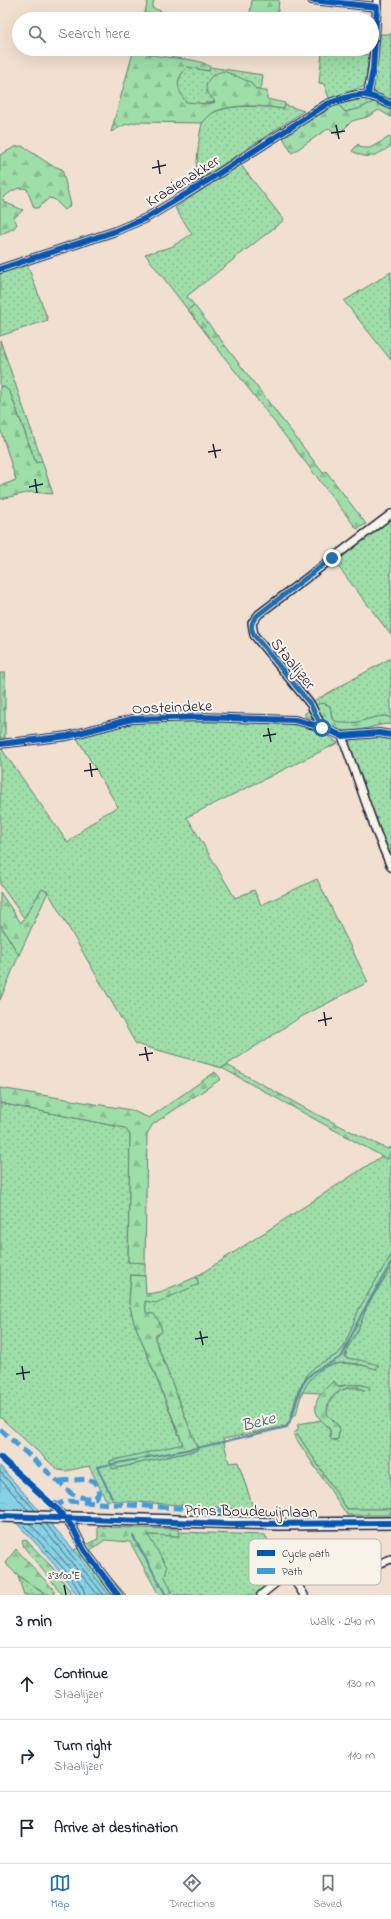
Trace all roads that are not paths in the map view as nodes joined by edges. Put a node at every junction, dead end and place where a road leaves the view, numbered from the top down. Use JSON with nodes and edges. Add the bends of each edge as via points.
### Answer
{"nodes":[{"id":1,"x":312,"y":0,"type":"edge"},
{"id":2,"x":377,"y":3,"type":"edge"},
{"id":3,"x":374,"y":56,"type":"edge"},
{"id":4,"x":368,"y":94,"type":"junction"},
{"id":5,"x":391,"y":105,"type":"edge"},
{"id":6,"x":0,"y":269,"type":"edge"},
{"id":7,"x":391,"y":514,"type":"edge"},
{"id":8,"x":322,"y":728,"type":"junction"},
{"id":9,"x":344,"y":735,"type":"junction"},
{"id":10,"x":391,"y":735,"type":"edge"},
{"id":11,"x":0,"y":744,"type":"edge"},
{"id":12,"x":391,"y":867,"type":"edge"},
{"id":13,"x":54,"y":1506,"type":"dead end"},
{"id":14,"x":0,"y":1516,"type":"edge"},
{"id":15,"x":391,"y":1523,"type":"edge"},
{"id":16,"x":391,"y":1559,"type":"edge"},
{"id":17,"x":381,"y":1563,"type":"edge"},
{"id":18,"x":273,"y":1585,"type":"edge"},
{"id":19,"x":297,"y":1585,"type":"edge"},
{"id":20,"x":118,"y":1595,"type":"edge"},
{"id":21,"x":261,"y":1595,"type":"edge"},
{"id":22,"x":304,"y":1595,"type":"edge"}],
"edges":[{"from":1,"to":2,"type":"street"},
{"from":3,"to":4,"type":"street"},
{"from":4,"to":5,"type":"street"},
{"from":4,"to":6,"type":"street","name":"Kraaienakker","via":[[351,96],[327,104],[146,218],[113,232]]},
{"from":7,"to":8,"type":"street","name":"Staalijzer","via":[[253,619],[251,627],[254,635],[311,705]]},
{"from":8,"to":9,"type":"street","name":"Oosteindeke"},
{"from":8,"to":11,"type":"street","name":"Oosteindeke","via":[[295,720],[202,717],[132,719],[68,736]]},
{"from":9,"to":10,"type":"street"},
{"from":9,"to":12,"type":"street"},
{"from":13,"to":20,"type":"street","via":[[73,1528],[84,1550]]},
{"from":14,"to":15,"type":"main road","name":"Prins Boudewijnlaan","bridge":true,"via":[[265,1524]]},
{"from":16,"to":17,"type":"street"},
{"from":18,"to":21,"type":"street"},
{"from":19,"to":22,"type":"street"}]}
